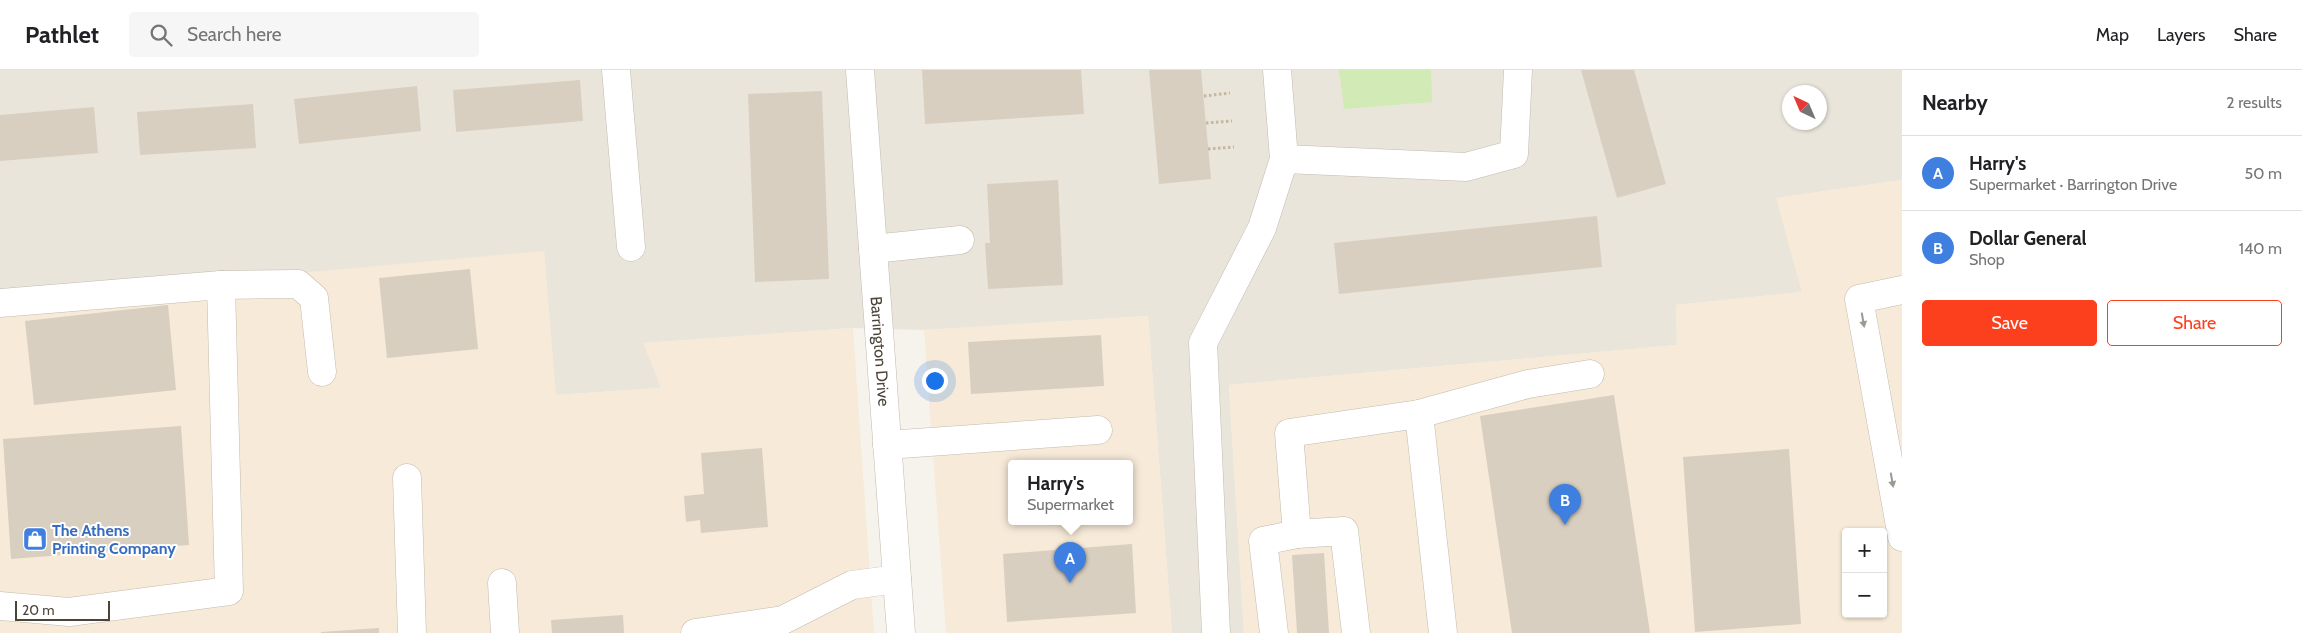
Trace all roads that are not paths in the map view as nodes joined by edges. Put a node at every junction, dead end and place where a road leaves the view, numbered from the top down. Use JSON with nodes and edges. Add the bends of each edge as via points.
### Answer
{"nodes":[{"id":1,"x":616,"y":70,"type":"edge"},
{"id":2,"x":860,"y":70,"type":"edge"},
{"id":3,"x":1277,"y":70,"type":"edge"},
{"id":4,"x":1518,"y":70,"type":"edge"},
{"id":5,"x":1284,"y":160,"type":"junction"},
{"id":6,"x":960,"y":240,"type":"dead end"},
{"id":7,"x":631,"y":247,"type":"dead end"},
{"id":8,"x":873,"y":249,"type":"junction"},
{"id":9,"x":221,"y":286,"type":"junction"},
{"id":10,"x":1902,"y":290,"type":"edge"},
{"id":11,"x":0,"y":303,"type":"edge"},
{"id":12,"x":322,"y":372,"type":"dead end"},
{"id":13,"x":1590,"y":374,"type":"dead end"},
{"id":14,"x":1419,"y":414,"type":"junction"},
{"id":15,"x":1098,"y":430,"type":"dead end"},
{"id":16,"x":887,"y":445,"type":"junction"},
{"id":17,"x":407,"y":478,"type":"dead end"},
{"id":18,"x":1297,"y":534,"type":"junction"},
{"id":19,"x":1902,"y":537,"type":"edge"},
{"id":20,"x":897,"y":579,"type":"junction"},
{"id":21,"x":502,"y":583,"type":"dead end"},
{"id":22,"x":0,"y":606,"type":"edge"},
{"id":23,"x":70,"y":623,"type":"edge"},
{"id":24,"x":412,"y":633,"type":"edge"},
{"id":25,"x":505,"y":633,"type":"edge"},
{"id":26,"x":695,"y":633,"type":"edge"},
{"id":27,"x":901,"y":633,"type":"edge"},
{"id":28,"x":1216,"y":633,"type":"edge"},
{"id":29,"x":1274,"y":633,"type":"edge"},
{"id":30,"x":1356,"y":633,"type":"edge"},
{"id":31,"x":1443,"y":633,"type":"edge"}],
"edges":[{"from":1,"to":7,"type":"street"},
{"from":2,"to":8,"type":"street","name":"Barrington Drive"},
{"from":3,"to":5,"type":"street"},
{"from":4,"to":5,"type":"street","via":[[1514,154],[1466,167]]},
{"from":5,"to":28,"type":"street","via":[[1262,228],[1203,343]]},
{"from":6,"to":8,"type":"street"},
{"from":8,"to":16,"type":"street","name":"Barrington Drive"},
{"from":9,"to":11,"type":"street"},
{"from":9,"to":12,"type":"street","via":[[298,284],[309,293],[314,298]]},
{"from":9,"to":23,"type":"street","via":[[229,590]]},
{"from":10,"to":19,"type":"street","one_way":true,"via":[[1859,298]]},
{"from":13,"to":14,"type":"street","via":[[1528,384]]},
{"from":14,"to":18,"type":"street","via":[[1289,434]]},
{"from":14,"to":31,"type":"street"},
{"from":15,"to":16,"type":"street"},
{"from":16,"to":20,"type":"street","name":"Barrington Drive"},
{"from":17,"to":24,"type":"street"},
{"from":18,"to":29,"type":"street","via":[[1263,541]]},
{"from":18,"to":30,"type":"street","via":[[1344,531]]},
{"from":20,"to":26,"type":"street","via":[[852,585],[783,620]]},
{"from":20,"to":27,"type":"street","name":"Barrington Drive"},
{"from":21,"to":25,"type":"street"},
{"from":22,"to":23,"type":"street"}]}
